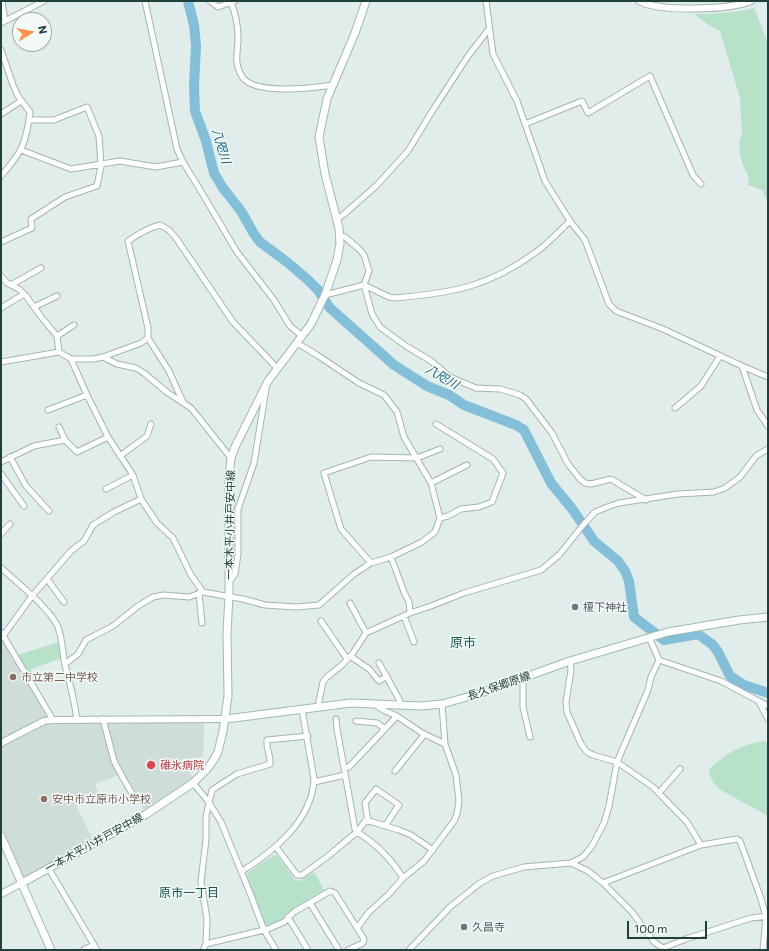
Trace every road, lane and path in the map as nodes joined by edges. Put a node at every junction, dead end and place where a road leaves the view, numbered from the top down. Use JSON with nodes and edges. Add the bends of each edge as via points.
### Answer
{"nodes":[{"id":1,"x":2,"y":1,"type":"edge"},
{"id":2,"x":44,"y":1,"type":"edge"},
{"id":3,"x":145,"y":1,"type":"edge"},
{"id":4,"x":210,"y":1,"type":"edge"},
{"id":5,"x":366,"y":1,"type":"edge"},
{"id":6,"x":486,"y":1,"type":"edge"},
{"id":7,"x":639,"y":1,"type":"edge"},
{"id":8,"x":751,"y":1,"type":"edge"},
{"id":9,"x":233,"y":2,"type":"edge"},
{"id":10,"x":3,"y":22,"type":"edge"},
{"id":11,"x":489,"y":29,"type":"junction"},
{"id":12,"x":1,"y":50,"type":"edge"},
{"id":13,"x":333,"y":85,"type":"junction"},
{"id":14,"x":21,"y":101,"type":"junction"},
{"id":15,"x":1,"y":114,"type":"edge"},
{"id":16,"x":29,"y":120,"type":"junction"},
{"id":17,"x":525,"y":124,"type":"junction"},
{"id":18,"x":21,"y":150,"type":"junction"},
{"id":19,"x":183,"y":162,"type":"junction"},
{"id":20,"x":100,"y":163,"type":"junction"},
{"id":21,"x":1,"y":176,"type":"edge"},
{"id":22,"x":701,"y":184,"type":"dead end"},
{"id":23,"x":337,"y":219,"type":"junction"},
{"id":24,"x":570,"y":221,"type":"junction"},
{"id":25,"x":340,"y":236,"type":"junction"},
{"id":26,"x":1,"y":242,"type":"edge"},
{"id":27,"x":41,"y":268,"type":"dead end"},
{"id":28,"x":1,"y":276,"type":"edge"},
{"id":29,"x":11,"y":285,"type":"junction"},
{"id":30,"x":364,"y":285,"type":"junction"},
{"id":31,"x":24,"y":294,"type":"junction"},
{"id":32,"x":325,"y":295,"type":"junction"},
{"id":33,"x":57,"y":296,"type":"dead end"},
{"id":34,"x":34,"y":307,"type":"junction"},
{"id":35,"x":1,"y":308,"type":"edge"},
{"id":36,"x":74,"y":325,"type":"dead end"},
{"id":37,"x":57,"y":336,"type":"junction"},
{"id":38,"x":302,"y":336,"type":"junction"},
{"id":39,"x":148,"y":338,"type":"junction"},
{"id":40,"x":296,"y":343,"type":"junction"},
{"id":41,"x":59,"y":352,"type":"junction"},
{"id":42,"x":720,"y":356,"type":"junction"},
{"id":43,"x":103,"y":357,"type":"junction"},
{"id":44,"x":71,"y":359,"type":"junction"},
{"id":45,"x":1,"y":362,"type":"edge"},
{"id":46,"x":742,"y":366,"type":"junction"},
{"id":47,"x":277,"y":368,"type":"junction"},
{"id":48,"x":768,"y":377,"type":"edge"},
{"id":49,"x":267,"y":384,"type":"junction"},
{"id":50,"x":86,"y":396,"type":"junction"},
{"id":51,"x":183,"y":403,"type":"junction"},
{"id":52,"x":675,"y":408,"type":"dead end"},
{"id":53,"x":48,"y":410,"type":"dead end"},
{"id":54,"x":151,"y":424,"type":"dead end"},
{"id":55,"x":436,"y":424,"type":"dead end"},
{"id":56,"x":768,"y":426,"type":"edge"},
{"id":57,"x":58,"y":427,"type":"dead end"},
{"id":58,"x":108,"y":436,"type":"junction"},
{"id":59,"x":65,"y":440,"type":"junction"},
{"id":60,"x":440,"y":449,"type":"dead end"},
{"id":61,"x":767,"y":450,"type":"edge"},
{"id":62,"x":120,"y":456,"type":"junction"},
{"id":63,"x":768,"y":456,"type":"edge"},
{"id":64,"x":10,"y":458,"type":"junction"},
{"id":65,"x":232,"y":458,"type":"junction"},
{"id":66,"x":417,"y":458,"type":"junction"},
{"id":67,"x":1,"y":462,"type":"edge"},
{"id":68,"x":467,"y":465,"type":"dead end"},
{"id":69,"x":1,"y":474,"type":"edge"},
{"id":70,"x":133,"y":475,"type":"junction"},
{"id":71,"x":431,"y":483,"type":"junction"},
{"id":72,"x":106,"y":489,"type":"dead end"},
{"id":73,"x":141,"y":498,"type":"junction"},
{"id":74,"x":646,"y":500,"type":"junction"},
{"id":75,"x":24,"y":506,"type":"dead end"},
{"id":76,"x":49,"y":511,"type":"dead end"},
{"id":77,"x":440,"y":518,"type":"junction"},
{"id":78,"x":10,"y":524,"type":"dead end"},
{"id":79,"x":1,"y":534,"type":"edge"},
{"id":80,"x":391,"y":557,"type":"junction"},
{"id":81,"x":371,"y":563,"type":"junction"},
{"id":82,"x":1,"y":568,"type":"edge"},
{"id":83,"x":47,"y":579,"type":"junction"},
{"id":84,"x":229,"y":582,"type":"junction"},
{"id":85,"x":201,"y":593,"type":"junction"},
{"id":86,"x":32,"y":596,"type":"junction"},
{"id":87,"x":229,"y":596,"type":"junction"},
{"id":88,"x":64,"y":602,"type":"dead end"},
{"id":89,"x":350,"y":603,"type":"dead end"},
{"id":90,"x":410,"y":613,"type":"junction"},
{"id":91,"x":404,"y":616,"type":"junction"},
{"id":92,"x":768,"y":617,"type":"edge"},
{"id":93,"x":321,"y":621,"type":"dead end"},
{"id":94,"x":202,"y":623,"type":"dead end"},
{"id":95,"x":366,"y":633,"type":"junction"},
{"id":96,"x":2,"y":634,"type":"edge"},
{"id":97,"x":649,"y":637,"type":"junction"},
{"id":98,"x":414,"y":642,"type":"dead end"},
{"id":99,"x":349,"y":658,"type":"junction"},
{"id":100,"x":659,"y":660,"type":"junction"},
{"id":101,"x":570,"y":661,"type":"junction"},
{"id":102,"x":379,"y":663,"type":"dead end"},
{"id":103,"x":65,"y":664,"type":"junction"},
{"id":104,"x":387,"y":676,"type":"junction"},
{"id":105,"x":523,"y":677,"type":"junction"},
{"id":106,"x":758,"y":701,"type":"junction"},
{"id":107,"x":442,"y":704,"type":"junction"},
{"id":108,"x":376,"y":705,"type":"junction"},
{"id":109,"x":400,"y":705,"type":"junction"},
{"id":110,"x":768,"y":706,"type":"edge"},
{"id":111,"x":319,"y":707,"type":"junction"},
{"id":112,"x":302,"y":709,"type":"junction"},
{"id":113,"x":398,"y":716,"type":"junction"},
{"id":114,"x":77,"y":719,"type":"junction"},
{"id":115,"x":103,"y":719,"type":"junction"},
{"id":116,"x":226,"y":719,"type":"junction"},
{"id":117,"x":336,"y":719,"type":"dead end"},
{"id":118,"x":768,"y":719,"type":"edge"},
{"id":119,"x":53,"y":720,"type":"junction"},
{"id":120,"x":356,"y":721,"type":"dead end"},
{"id":121,"x":385,"y":729,"type":"junction"},
{"id":122,"x":424,"y":734,"type":"junction"},
{"id":123,"x":308,"y":736,"type":"junction"},
{"id":124,"x":530,"y":737,"type":"dead end"},
{"id":125,"x":1,"y":743,"type":"edge"},
{"id":126,"x":445,"y":744,"type":"junction"},
{"id":127,"x":617,"y":762,"type":"junction"},
{"id":128,"x":344,"y":768,"type":"junction"},
{"id":129,"x":680,"y":769,"type":"dead end"},
{"id":130,"x":395,"y":771,"type":"dead end"},
{"id":131,"x":345,"y":776,"type":"junction"},
{"id":132,"x":314,"y":782,"type":"junction"},
{"id":133,"x":193,"y":783,"type":"junction"},
{"id":134,"x":659,"y":793,"type":"junction"},
{"id":135,"x":134,"y":797,"type":"dead end"},
{"id":136,"x":208,"y":801,"type":"junction"},
{"id":137,"x":368,"y":822,"type":"junction"},
{"id":138,"x":385,"y":826,"type":"junction"},
{"id":139,"x":357,"y":832,"type":"junction"},
{"id":140,"x":1,"y":836,"type":"edge"},
{"id":141,"x":701,"y":845,"type":"junction"},
{"id":142,"x":276,"y":847,"type":"junction"},
{"id":143,"x":433,"y":850,"type":"junction"},
{"id":144,"x":571,"y":863,"type":"junction"},
{"id":145,"x":49,"y":869,"type":"junction"},
{"id":146,"x":242,"y":872,"type":"junction"},
{"id":147,"x":404,"y":878,"type":"junction"},
{"id":148,"x":22,"y":883,"type":"junction"},
{"id":149,"x":603,"y":883,"type":"junction"},
{"id":150,"x":1,"y":894,"type":"edge"},
{"id":151,"x":310,"y":903,"type":"junction"},
{"id":152,"x":767,"y":916,"type":"edge"},
{"id":153,"x":288,"y":917,"type":"junction"},
{"id":154,"x":357,"y":928,"type":"junction"},
{"id":155,"x":264,"y":930,"type":"junction"},
{"id":156,"x":206,"y":944,"type":"junction"},
{"id":157,"x":96,"y":948,"type":"edge"},
{"id":158,"x":662,"y":949,"type":"edge"},
{"id":159,"x":51,"y":950,"type":"edge"},
{"id":160,"x":83,"y":950,"type":"edge"},
{"id":161,"x":203,"y":950,"type":"edge"},
{"id":162,"x":276,"y":950,"type":"edge"},
{"id":163,"x":308,"y":950,"type":"edge"},
{"id":164,"x":339,"y":950,"type":"edge"},
{"id":165,"x":348,"y":950,"type":"edge"},
{"id":166,"x":409,"y":950,"type":"edge"},
{"id":167,"x":763,"y":950,"type":"edge"}],
"edges":[{"from":1,"to":10,"type":"street"},
{"from":2,"to":10,"type":"street"},
{"from":3,"to":19,"type":"street"},
{"from":4,"to":9,"type":"street","via":[[218,7]]},
{"from":5,"to":13,"type":"main road","name":"一本木平小井戸安中線"},
{"from":6,"to":11,"type":"street"},
{"from":7,"to":8,"type":"street","via":[[663,8],[725,6]]},
{"from":9,"to":13,"type":"street","via":[[238,36],[237,62],[243,78],[266,87],[296,90]]},
{"from":11,"to":17,"type":"street","via":[[493,54]]},
{"from":11,"to":23,"type":"street","via":[[463,63],[408,151],[376,186]]},
{"from":12,"to":14,"type":"street"},
{"from":13,"to":23,"type":"main road","name":"一本木平小井戸安中線","via":[[319,137],[325,174]]},
{"from":14,"to":15,"type":"street"},
{"from":14,"to":16,"type":"street","via":[[30,112]]},
{"from":16,"to":18,"type":"street"},
{"from":16,"to":20,"type":"street","via":[[54,120],[87,107],[99,136]]},
{"from":17,"to":22,"type":"street","via":[[582,101],[588,113],[650,76],[693,175]]},
{"from":17,"to":24,"type":"street","via":[[546,181]]},
{"from":18,"to":20,"type":"street","via":[[72,169]]},
{"from":18,"to":21,"type":"street"},
{"from":19,"to":20,"type":"street","via":[[156,167],[120,161]]},
{"from":19,"to":38,"type":"street","via":[[237,252],[274,300],[290,326]]},
{"from":20,"to":26,"type":"street","via":[[97,186],[65,196],[31,220],[32,228]]},
{"from":23,"to":25,"type":"main road","name":"一本木平小井戸安中線"},
{"from":24,"to":30,"type":"street","via":[[537,252],[503,274],[460,290],[395,298]]},
{"from":24,"to":42,"type":"street","via":[[585,240],[608,304],[616,311],[663,329]]},
{"from":25,"to":30,"type":"street","via":[[364,255],[369,271]]},
{"from":25,"to":32,"type":"main road","name":"一本木平小井戸安中線","via":[[336,260]]},
{"from":27,"to":29,"type":"street"},
{"from":28,"to":29,"type":"street"},
{"from":29,"to":31,"type":"street","via":[[19,288]]},
{"from":30,"to":32,"type":"street"},
{"from":30,"to":74,"type":"street","via":[[372,314],[380,327],[450,377],[476,388],[500,389],[520,394],[552,433],[568,464],[580,479],[591,484],[611,479]]},
{"from":31,"to":34,"type":"street"},
{"from":31,"to":35,"type":"street"},
{"from":32,"to":38,"type":"main road","name":"一本木平小井戸安中線"},
{"from":33,"to":34,"type":"street"},
{"from":34,"to":37,"type":"street"},
{"from":36,"to":37,"type":"street"},
{"from":37,"to":41,"type":"street"},
{"from":38,"to":40,"type":"main road","name":"一本木平小井戸安中線"},
{"from":39,"to":43,"type":"street"},
{"from":39,"to":47,"type":"street","via":[[148,328],[128,241],[136,234],[160,225],[176,238],[233,322]]},
{"from":39,"to":51,"type":"street","via":[[169,370]]},
{"from":40,"to":47,"type":"main road","name":"一本木平小井戸安中線"},
{"from":40,"to":66,"type":"street","via":[[359,383],[384,395],[397,412],[404,437]]},
{"from":41,"to":44,"type":"street"},
{"from":41,"to":45,"type":"street"},
{"from":42,"to":46,"type":"street"},
{"from":42,"to":52,"type":"street","via":[[701,386]]},
{"from":43,"to":44,"type":"street"},
{"from":43,"to":51,"type":"street","via":[[117,364],[136,368]]},
{"from":44,"to":50,"type":"street"},
{"from":46,"to":48,"type":"street"},
{"from":46,"to":56,"type":"street","via":[[757,410]]},
{"from":47,"to":49,"type":"main road","name":"一本木平小井戸安中線"},
{"from":49,"to":65,"type":"main road","name":"一本木平小井戸安中線"},
{"from":49,"to":84,"type":"street","via":[[254,463],[238,509],[238,554],[235,574]]},
{"from":50,"to":53,"type":"street"},
{"from":50,"to":58,"type":"street"},
{"from":51,"to":65,"type":"street","via":[[191,408]]},
{"from":54,"to":62,"type":"street","via":[[147,436]]},
{"from":55,"to":77,"type":"street","via":[[493,459],[503,473],[492,502],[462,509]]},
{"from":57,"to":59,"type":"street"},
{"from":58,"to":59,"type":"street","via":[[77,452]]},
{"from":58,"to":62,"type":"street"},
{"from":59,"to":64,"type":"street","via":[[34,446]]},
{"from":60,"to":66,"type":"street"},
{"from":61,"to":63,"type":"street"},
{"from":61,"to":74,"type":"street","via":[[756,456],[740,477],[725,488],[714,492],[678,494]]},
{"from":62,"to":70,"type":"street"},
{"from":64,"to":67,"type":"street"},
{"from":64,"to":76,"type":"street","via":[[26,486]]},
{"from":65,"to":84,"type":"main road","name":"一本木平小井戸安中線","via":[[229,477]]},
{"from":66,"to":71,"type":"street"},
{"from":66,"to":81,"type":"street","via":[[371,458],[324,473],[341,529]]},
{"from":68,"to":71,"type":"street"},
{"from":69,"to":75,"type":"street"},
{"from":70,"to":72,"type":"street"},
{"from":70,"to":73,"type":"street"},
{"from":71,"to":77,"type":"street"},
{"from":73,"to":83,"type":"street","via":[[93,525],[84,541],[71,551]]},
{"from":73,"to":85,"type":"street","via":[[157,523],[173,538]]},
{"from":74,"to":90,"type":"street","via":[[619,503],[595,512],[559,555],[541,570],[464,593]]},
{"from":77,"to":80,"type":"street","via":[[435,532],[422,542]]},
{"from":78,"to":79,"type":"street"},
{"from":80,"to":81,"type":"street"},
{"from":80,"to":90,"type":"street","via":[[409,602]]},
{"from":81,"to":87,"type":"street","via":[[354,574],[319,605],[265,605]]},
{"from":82,"to":86,"type":"street"},
{"from":83,"to":86,"type":"street"},
{"from":83,"to":88,"type":"street"},
{"from":84,"to":87,"type":"main road","name":"一本木平小井戸安中線"},
{"from":85,"to":87,"type":"street"},
{"from":85,"to":94,"type":"street"},
{"from":85,"to":103,"type":"street","via":[[189,597],[154,597],[113,626],[86,640],[78,654]]},
{"from":86,"to":96,"type":"street"},
{"from":86,"to":103,"type":"street","via":[[57,625]]},
{"from":87,"to":116,"type":"main road","name":"一本木平小井戸安中線"},
{"from":89,"to":95,"type":"street"},
{"from":90,"to":91,"type":"street"},
{"from":91,"to":95,"type":"street"},
{"from":91,"to":98,"type":"street"},
{"from":92,"to":97,"type":"main road","name":"長久保郷原線","via":[[692,627]]},
{"from":93,"to":99,"type":"street"},
{"from":95,"to":99,"type":"street"},
{"from":96,"to":119,"type":"street"},
{"from":97,"to":100,"type":"street"},
{"from":97,"to":101,"type":"main road","name":"長久保郷原線"},
{"from":99,"to":104,"type":"street","via":[[369,668],[379,681]]},
{"from":99,"to":111,"type":"street","via":[[323,682]]},
{"from":100,"to":106,"type":"street","via":[[721,681]]},
{"from":100,"to":127,"type":"street"},
{"from":101,"to":105,"type":"main road","name":"長久保郷原線"},
{"from":101,"to":127,"type":"street","via":[[567,712],[581,744],[586,752]]},
{"from":102,"to":104,"type":"street"},
{"from":103,"to":114,"type":"street","via":[[74,694]]},
{"from":104,"to":109,"type":"street"},
{"from":105,"to":107,"type":"main road","name":"長久保郷原線"},
{"from":105,"to":124,"type":"street","via":[[523,707]]},
{"from":106,"to":110,"type":"street"},
{"from":106,"to":118,"type":"street"},
{"from":107,"to":109,"type":"main road","name":"長久保郷原線"},
{"from":107,"to":126,"type":"street"},
{"from":108,"to":109,"type":"main road","name":"長久保郷原線"},
{"from":108,"to":111,"type":"main road","name":"長久保郷原線","via":[[351,703]]},
{"from":108,"to":113,"type":"street"},
{"from":111,"to":112,"type":"main road","name":"長久保郷原線"},
{"from":112,"to":116,"type":"main road","name":"長久保郷原線"},
{"from":112,"to":123,"type":"street"},
{"from":113,"to":121,"type":"street"},
{"from":113,"to":122,"type":"street"},
{"from":114,"to":115,"type":"street"},
{"from":114,"to":119,"type":"street"},
{"from":115,"to":116,"type":"street"},
{"from":115,"to":135,"type":"street","via":[[114,761]]},
{"from":116,"to":133,"type":"main road","name":"一本木平小井戸安中線","via":[[216,757]]},
{"from":117,"to":128,"type":"street"},
{"from":119,"to":125,"type":"street","via":[[44,721]]},
{"from":120,"to":121,"type":"street","via":[[377,723]]},
{"from":121,"to":128,"type":"street","via":[[348,767]]},
{"from":122,"to":126,"type":"street"},
{"from":122,"to":130,"type":"street"},
{"from":123,"to":132,"type":"street"},
{"from":123,"to":136,"type":"street","via":[[267,740],[266,749],[271,758],[270,764],[237,774],[212,790]]},
{"from":126,"to":143,"type":"street","via":[[456,776],[459,808],[454,821]]},
{"from":127,"to":134,"type":"street"},
{"from":127,"to":144,"type":"street","via":[[604,822],[592,846],[583,857]]},
{"from":128,"to":131,"type":"street"},
{"from":129,"to":134,"type":"street"},
{"from":131,"to":132,"type":"street"},
{"from":131,"to":139,"type":"street"},
{"from":132,"to":142,"type":"street","via":[[308,807]]},
{"from":133,"to":136,"type":"street"},
{"from":133,"to":145,"type":"main road","name":"一本木平小井戸安中線","via":[[146,815]]},
{"from":134,"to":141,"type":"street","via":[[687,822]]},
{"from":136,"to":146,"type":"street","via":[[221,822]]},
{"from":136,"to":156,"type":"street","via":[[201,882],[207,919]]},
{"from":137,"to":138,"type":"street"},
{"from":137,"to":138,"type":"street","via":[[366,803],[376,789],[399,804]]},
{"from":137,"to":139,"type":"street","via":[[366,820]]},
{"from":138,"to":143,"type":"street","via":[[411,835]]},
{"from":139,"to":142,"type":"street","via":[[327,857],[297,876]]},
{"from":139,"to":147,"type":"street","via":[[384,854]]},
{"from":140,"to":148,"type":"main road"},
{"from":141,"to":149,"type":"street"},
{"from":141,"to":152,"type":"street","via":[[727,840],[740,841]]},
{"from":142,"to":146,"type":"street"},
{"from":143,"to":147,"type":"street"},
{"from":144,"to":149,"type":"street","via":[[588,871]]},
{"from":144,"to":166,"type":"street","via":[[524,867],[493,876],[450,907]]},
{"from":145,"to":148,"type":"main road","name":"一本木平小井戸安中線"},
{"from":145,"to":157,"type":"street"},
{"from":146,"to":155,"type":"street"},
{"from":147,"to":154,"type":"street","via":[[369,912]]},
{"from":148,"to":150,"type":"street"},
{"from":148,"to":159,"type":"main road"},
{"from":149,"to":158,"type":"street","via":[[632,912]]},
{"from":151,"to":153,"type":"street"},
{"from":151,"to":154,"type":"street","via":[[330,891],[335,893]]},
{"from":151,"to":164,"type":"street"},
{"from":152,"to":158,"type":"street","via":[[743,920]]},
{"from":152,"to":167,"type":"street"},
{"from":153,"to":155,"type":"street","via":[[284,922]]},
{"from":153,"to":163,"type":"street"},
{"from":154,"to":165,"type":"street","via":[[364,940],[363,943]]},
{"from":155,"to":156,"type":"street"},
{"from":155,"to":162,"type":"street"},
{"from":156,"to":161,"type":"street"},
{"from":157,"to":160,"type":"street"}]}
